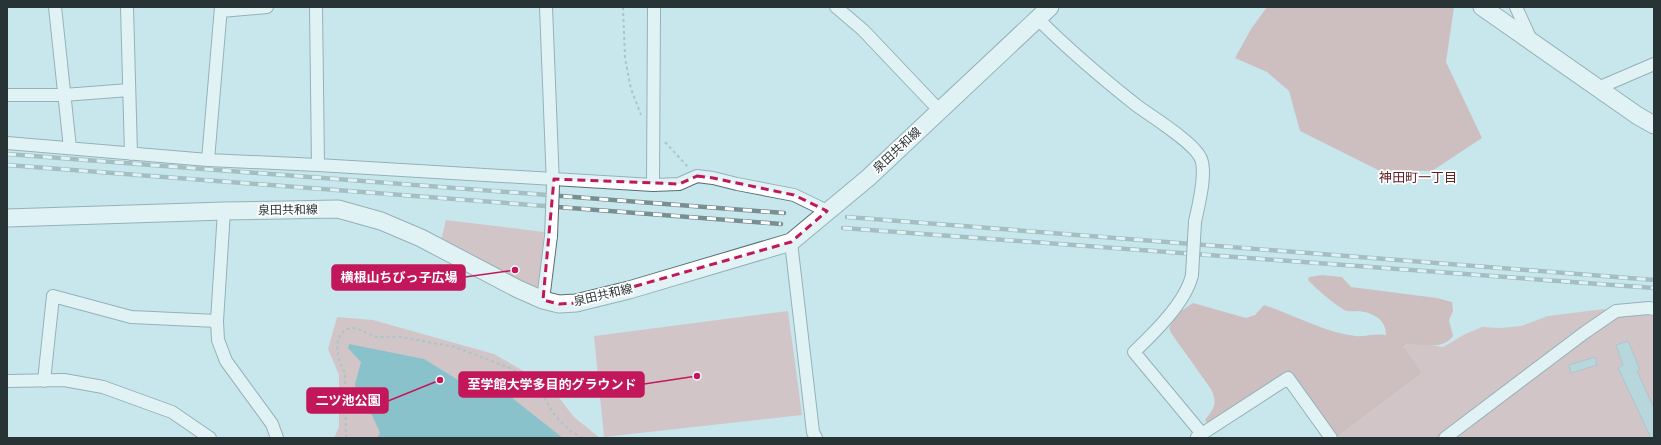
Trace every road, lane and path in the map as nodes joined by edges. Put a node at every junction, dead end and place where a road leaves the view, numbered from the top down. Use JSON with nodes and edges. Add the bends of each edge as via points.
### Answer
{"nodes":[{"id":1,"x":55,"y":7,"type":"edge"},
{"id":2,"x":127,"y":7,"type":"edge"},
{"id":3,"x":267,"y":7,"type":"edge"},
{"id":4,"x":316,"y":7,"type":"edge"},
{"id":5,"x":546,"y":7,"type":"edge"},
{"id":6,"x":654,"y":7,"type":"edge"},
{"id":7,"x":836,"y":7,"type":"edge"},
{"id":8,"x":1050,"y":7,"type":"edge"},
{"id":9,"x":1482,"y":7,"type":"edge"},
{"id":10,"x":1516,"y":7,"type":"edge"},
{"id":11,"x":221,"y":9,"type":"edge"},
{"id":12,"x":1038,"y":19,"type":"junction"},
{"id":13,"x":1532,"y":42,"type":"junction"},
{"id":14,"x":1654,"y":64,"type":"edge"},
{"id":15,"x":1598,"y":88,"type":"junction"},
{"id":16,"x":129,"y":90,"type":"junction"},
{"id":17,"x":7,"y":95,"type":"edge"},
{"id":18,"x":64,"y":95,"type":"junction"},
{"id":19,"x":939,"y":110,"type":"junction"},
{"id":20,"x":1654,"y":124,"type":"edge"},
{"id":21,"x":7,"y":142,"type":"edge"},
{"id":22,"x":70,"y":148,"type":"junction"},
{"id":23,"x":131,"y":154,"type":"junction"},
{"id":24,"x":208,"y":160,"type":"junction"},
{"id":25,"x":318,"y":164,"type":"junction"},
{"id":26,"x":554,"y":182,"type":"junction"},
{"id":27,"x":654,"y":185,"type":"junction"},
{"id":28,"x":224,"y":211,"type":"junction"},
{"id":29,"x":827,"y":211,"type":"junction"},
{"id":30,"x":7,"y":218,"type":"edge"},
{"id":31,"x":791,"y":242,"type":"junction"},
{"id":32,"x":543,"y":300,"type":"junction"},
{"id":33,"x":1654,"y":310,"type":"edge"},
{"id":34,"x":217,"y":321,"type":"junction"},
{"id":35,"x":7,"y":381,"type":"edge"},
{"id":36,"x":44,"y":382,"type":"junction"},
{"id":37,"x":1199,"y":436,"type":"edge"},
{"id":38,"x":210,"y":438,"type":"edge"},
{"id":39,"x":277,"y":438,"type":"edge"},
{"id":40,"x":346,"y":438,"type":"edge"},
{"id":41,"x":583,"y":438,"type":"edge"},
{"id":42,"x":816,"y":438,"type":"edge"},
{"id":43,"x":1331,"y":438,"type":"edge"},
{"id":44,"x":1445,"y":438,"type":"edge"}],
"edges":[{"from":1,"to":18,"type":"street"},
{"from":2,"to":16,"type":"street"},
{"from":3,"to":11,"type":"street"},
{"from":4,"to":25,"type":"street"},
{"from":5,"to":26,"type":"street"},
{"from":6,"to":27,"type":"street"},
{"from":7,"to":19,"type":"street","via":[[863,30]]},
{"from":8,"to":12,"type":"main road","name":"泉田共和線"},
{"from":9,"to":13,"type":"main road"},
{"from":10,"to":13,"type":"street"},
{"from":11,"to":24,"type":"street"},
{"from":12,"to":19,"type":"main road","name":"泉田共和線"},
{"from":12,"to":37,"type":"street","bridge":true,"via":[[1137,106],[1195,149],[1202,160],[1202,184],[1195,222],[1190,286],[1159,328],[1134,352]]},
{"from":13,"to":15,"type":"main road"},
{"from":14,"to":15,"type":"street"},
{"from":15,"to":20,"type":"main road"},
{"from":16,"to":18,"type":"street"},
{"from":16,"to":23,"type":"street"},
{"from":17,"to":18,"type":"street"},
{"from":18,"to":22,"type":"street"},
{"from":19,"to":29,"type":"main road","name":"泉田共和線","via":[[868,178]]},
{"from":21,"to":22,"type":"street"},
{"from":22,"to":23,"type":"street"},
{"from":23,"to":24,"type":"street"},
{"from":24,"to":25,"type":"street"},
{"from":25,"to":26,"type":"street"},
{"from":26,"to":27,"type":"street"},
{"from":26,"to":32,"type":"street","bridge":true,"via":[[551,236]]},
{"from":27,"to":29,"type":"street","via":[[680,184],[697,176],[713,178],[794,195]]},
{"from":28,"to":30,"type":"main road","name":"泉田共和線"},
{"from":28,"to":32,"type":"main road","name":"泉田共和線","via":[[338,209],[381,221],[421,238]]},
{"from":28,"to":34,"type":"street"},
{"from":29,"to":31,"type":"main road","name":"泉田共和線"},
{"from":31,"to":32,"type":"main road","name":"泉田共和線","via":[[576,303],[559,304]]},
{"from":31,"to":42,"type":"street","via":[[813,432]]},
{"from":33,"to":44,"type":"street","via":[[1649,308],[1616,311]]},
{"from":34,"to":36,"type":"street","via":[[131,317],[53,296]]},
{"from":34,"to":39,"type":"street","via":[[218,340],[226,361],[272,424]]},
{"from":35,"to":36,"type":"street"},
{"from":36,"to":38,"type":"street","via":[[64,380],[103,387],[172,412]]},
{"from":37,"to":43,"type":"street","via":[[1288,378]]},
{"from":40,"to":41,"type":"path","via":[[344,374],[337,344],[340,335],[346,329],[356,328],[376,337],[400,337],[455,347],[512,369],[538,386],[554,414],[569,430]]}]}
